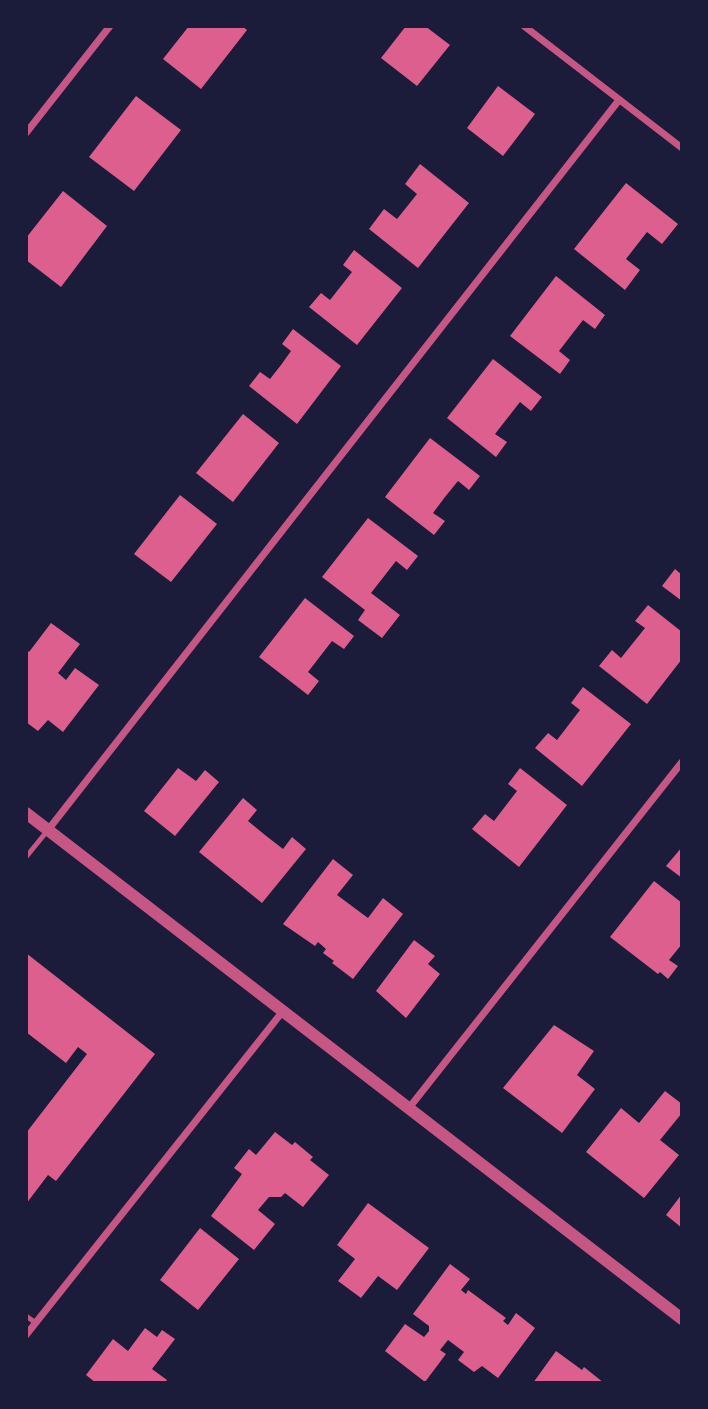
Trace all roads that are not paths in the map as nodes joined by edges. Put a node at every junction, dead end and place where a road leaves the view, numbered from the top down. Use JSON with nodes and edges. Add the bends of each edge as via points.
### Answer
{"nodes":[{"id":1,"x":110,"y":26,"type":"edge"},
{"id":2,"x":524,"y":26,"type":"edge"},
{"id":3,"x":619,"y":100,"type":"junction"},
{"id":4,"x":26,"y":133,"type":"edge"},
{"id":5,"x":682,"y":148,"type":"edge"},
{"id":6,"x":682,"y":762,"type":"edge"},
{"id":7,"x":26,"y":813,"type":"edge"},
{"id":8,"x":48,"y":830,"type":"junction"},
{"id":9,"x":26,"y":857,"type":"edge"},
{"id":10,"x":283,"y":1010,"type":"junction"},
{"id":11,"x":409,"y":1108,"type":"junction"},
{"id":12,"x":26,"y":1316,"type":"edge"},
{"id":13,"x":682,"y":1319,"type":"edge"},
{"id":14,"x":36,"y":1323,"type":"junction"},
{"id":15,"x":26,"y":1335,"type":"edge"}],
"edges":[{"from":1,"to":4,"type":"street"},
{"from":2,"to":3,"type":"street"},
{"from":3,"to":5,"type":"street"},
{"from":3,"to":8,"type":"street"},
{"from":6,"to":11,"type":"street"},
{"from":7,"to":8,"type":"street"},
{"from":8,"to":9,"type":"lane"},
{"from":8,"to":10,"type":"street"},
{"from":10,"to":11,"type":"street"},
{"from":10,"to":14,"type":"street"},
{"from":11,"to":13,"type":"street"},
{"from":12,"to":14,"type":"lane"},
{"from":14,"to":15,"type":"street"}]}
